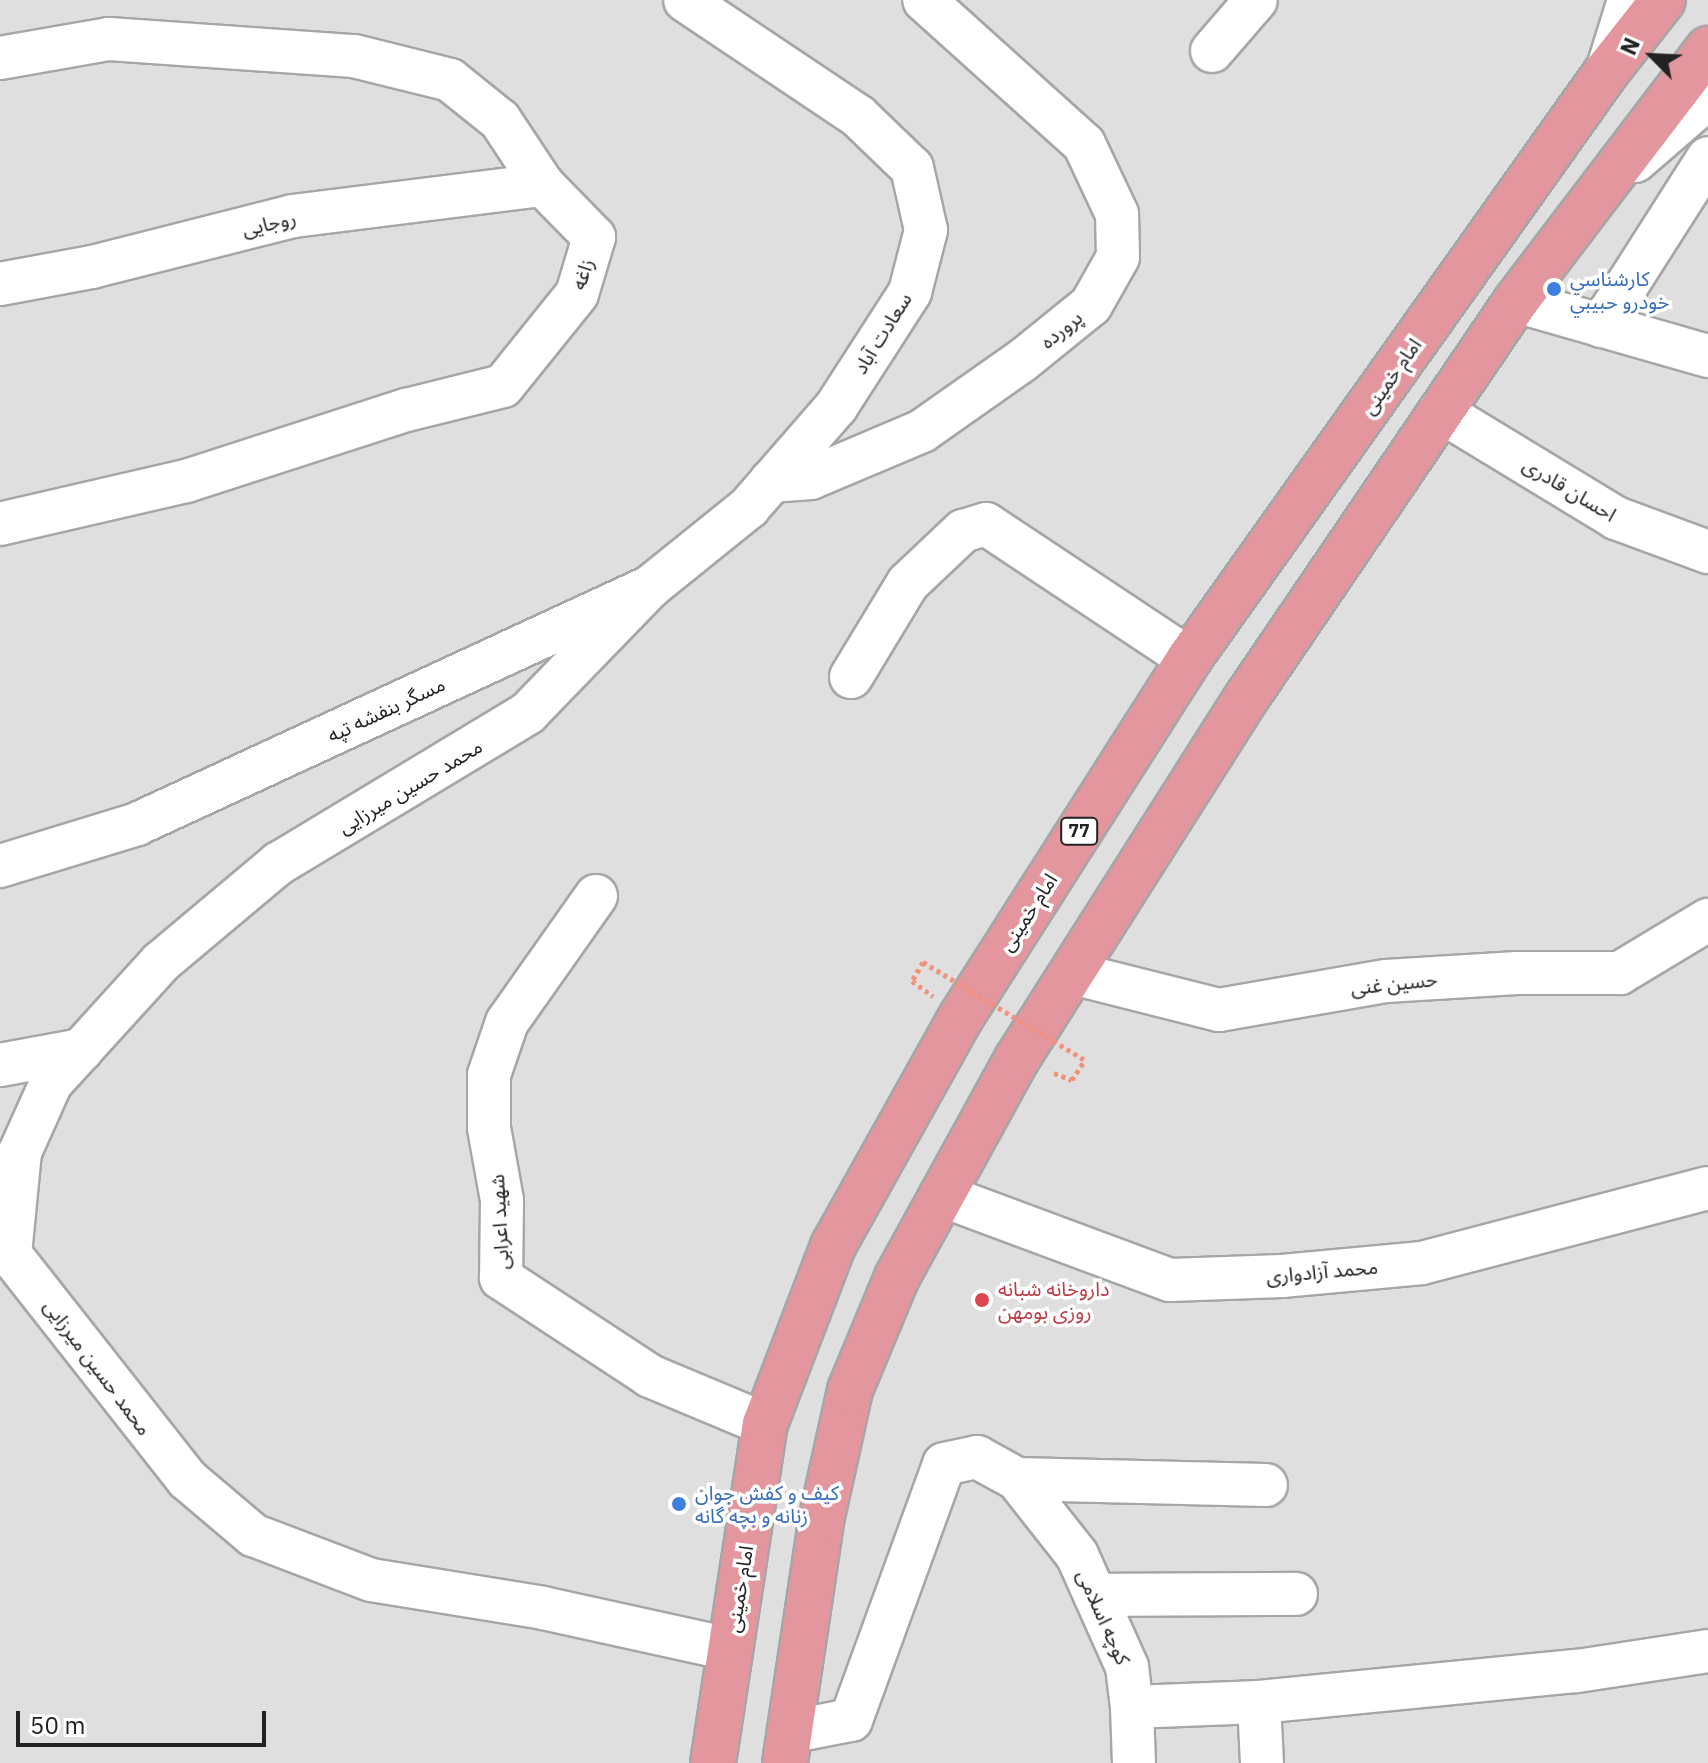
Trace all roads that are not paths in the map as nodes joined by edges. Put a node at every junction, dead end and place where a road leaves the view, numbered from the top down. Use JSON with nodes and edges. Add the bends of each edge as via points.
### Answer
{"nodes":[{"id":1,"x":685,"y":0,"type":"edge"},
{"id":2,"x":924,"y":0,"type":"edge"},
{"id":3,"x":1256,"y":0,"type":"edge"},
{"id":4,"x":1629,"y":0,"type":"edge"},
{"id":5,"x":1663,"y":0,"type":"edge"},
{"id":6,"x":1708,"y":49,"type":"edge"},
{"id":7,"x":1212,"y":51,"type":"dead end"},
{"id":8,"x":0,"y":58,"type":"edge"},
{"id":9,"x":1607,"y":71,"type":"junction"},
{"id":10,"x":1708,"y":98,"type":"edge"},
{"id":11,"x":1708,"y":158,"type":"edge"},
{"id":12,"x":543,"y":185,"type":"junction"},
{"id":13,"x":1592,"y":199,"type":"junction"},
{"id":14,"x":0,"y":284,"type":"edge"},
{"id":15,"x":1516,"y":301,"type":"junction"},
{"id":16,"x":1601,"y":326,"type":"junction"},
{"id":17,"x":1708,"y":356,"type":"edge"},
{"id":18,"x":1440,"y":411,"type":"junction"},
{"id":19,"x":760,"y":494,"type":"junction"},
{"id":20,"x":0,"y":524,"type":"edge"},
{"id":21,"x":1708,"y":552,"type":"edge"},
{"id":22,"x":650,"y":587,"type":"junction"},
{"id":23,"x":1189,"y":659,"type":"junction"},
{"id":24,"x":851,"y":677,"type":"dead end"},
{"id":25,"x":0,"y":866,"type":"edge"},
{"id":26,"x":596,"y":896,"type":"dead end"},
{"id":27,"x":1708,"y":920,"type":"edge"},
{"id":28,"x":1072,"y":973,"type":"junction"},
{"id":29,"x":82,"y":1050,"type":"junction"},
{"id":30,"x":0,"y":1065,"type":"edge"},
{"id":31,"x":1708,"y":1188,"type":"edge"},
{"id":32,"x":941,"y":1195,"type":"junction"},
{"id":33,"x":5,"y":1257,"type":"edge"},
{"id":34,"x":765,"y":1424,"type":"junction"},
{"id":35,"x":1017,"y":1479,"type":"junction"},
{"id":36,"x":1266,"y":1485,"type":"dead end"},
{"id":37,"x":1296,"y":1594,"type":"dead end"},
{"id":38,"x":1095,"y":1595,"type":"junction"},
{"id":39,"x":730,"y":1649,"type":"junction"},
{"id":40,"x":1708,"y":1651,"type":"edge"},
{"id":41,"x":1259,"y":1702,"type":"junction"},
{"id":42,"x":1132,"y":1707,"type":"junction"},
{"id":43,"x":787,"y":1747,"type":"edge"},
{"id":44,"x":713,"y":1763,"type":"edge"},
{"id":45,"x":1134,"y":1763,"type":"edge"},
{"id":46,"x":1262,"y":1763,"type":"edge"}],
"edges":[{"from":1,"to":19,"type":"street","name":"سعادت آباد","via":[[858,116],[912,168],[926,230],[910,292],[836,407]]},
{"from":2,"to":19,"type":"street","name":"پرورده","via":[[1084,144],[1117,214],[1118,257],[1091,305],[922,431]]},
{"from":3,"to":7,"type":"street"},
{"from":4,"to":9,"type":"street"},
{"from":5,"to":9,"type":"highway","name":"امام خمینی","number":"77"},
{"from":6,"to":13,"type":"highway"},
{"from":8,"to":12,"type":"street","name":"زاغه","via":[[109,39],[354,56],[450,80],[500,120]]},
{"from":9,"to":23,"type":"highway","name":"امام خمینی","number":"77"},
{"from":10,"to":13,"type":"street"},
{"from":11,"to":16,"type":"street"},
{"from":12,"to":14,"type":"street","name":"روجایی","via":[[293,216],[92,267]]},
{"from":12,"to":20,"type":"street","name":"زاغه","via":[[594,237],[577,294],[503,386],[406,410],[186,481]]},
{"from":13,"to":15,"type":"highway"},
{"from":15,"to":16,"type":"street"},
{"from":15,"to":18,"type":"highway"},
{"from":16,"to":17,"type":"street"},
{"from":18,"to":21,"type":"street","name":"احسان قادری","via":[[1616,518]]},
{"from":18,"to":28,"type":"highway","via":[[1249,694]]},
{"from":19,"to":22,"type":"street","name":"مسگر بنفشه تپه"},
{"from":22,"to":25,"type":"street","name":"مسگر بنفشه تپه","via":[[137,824]]},
{"from":22,"to":29,"type":"street","name":"محمد حسین میرزایی","via":[[528,713],[279,863],[161,962]]},
{"from":23,"to":24,"type":"street","via":[[986,524],[963,531],[908,583]]},
{"from":23,"to":34,"type":"highway","name":"امام خمینی","number":"77","via":[[906,1112],[833,1246]]},
{"from":26,"to":34,"type":"street","name":"شهید اعرابی","via":[[507,1022],[489,1075],[489,1128],[502,1200],[501,1278],[650,1376]]},
{"from":27,"to":28,"type":"street","name":"حسین غنی","via":[[1620,973],[1386,981],[1219,1010]]},
{"from":28,"to":32,"type":"highway"},
{"from":29,"to":30,"type":"street"},
{"from":29,"to":33,"type":"street","name":"محمد حسین میرزایی","via":[[51,1083],[20,1152]]},
{"from":31,"to":32,"type":"street","name":"محمد آزادواری","via":[[1422,1263],[1170,1280]]},
{"from":32,"to":43,"type":"highway","via":[[897,1277],[850,1390],[821,1521]]},
{"from":33,"to":39,"type":"street","name":"محمد حسین میرزایی","via":[[187,1479],[253,1535],[371,1580],[543,1608]]},
{"from":34,"to":39,"type":"highway","name":"امام خمینی","number":"77"},
{"from":35,"to":36,"type":"street"},
{"from":35,"to":38,"type":"street","name":"کوچه اسلامی","via":[[1077,1555]]},
{"from":35,"to":43,"type":"street","name":"کوچه اسلامی","via":[[977,1457],[944,1464],[851,1720]]},
{"from":37,"to":38,"type":"street"},
{"from":38,"to":42,"type":"street","name":"کوچه اسلامی","via":[[1127,1667]]},
{"from":39,"to":44,"type":"highway","name":"امام خمینی","number":"77"},
{"from":40,"to":41,"type":"street","via":[[1577,1671]]},
{"from":41,"to":42,"type":"street"},
{"from":41,"to":46,"type":"street"},
{"from":42,"to":45,"type":"street","name":"کوچه اسلامی"}]}
